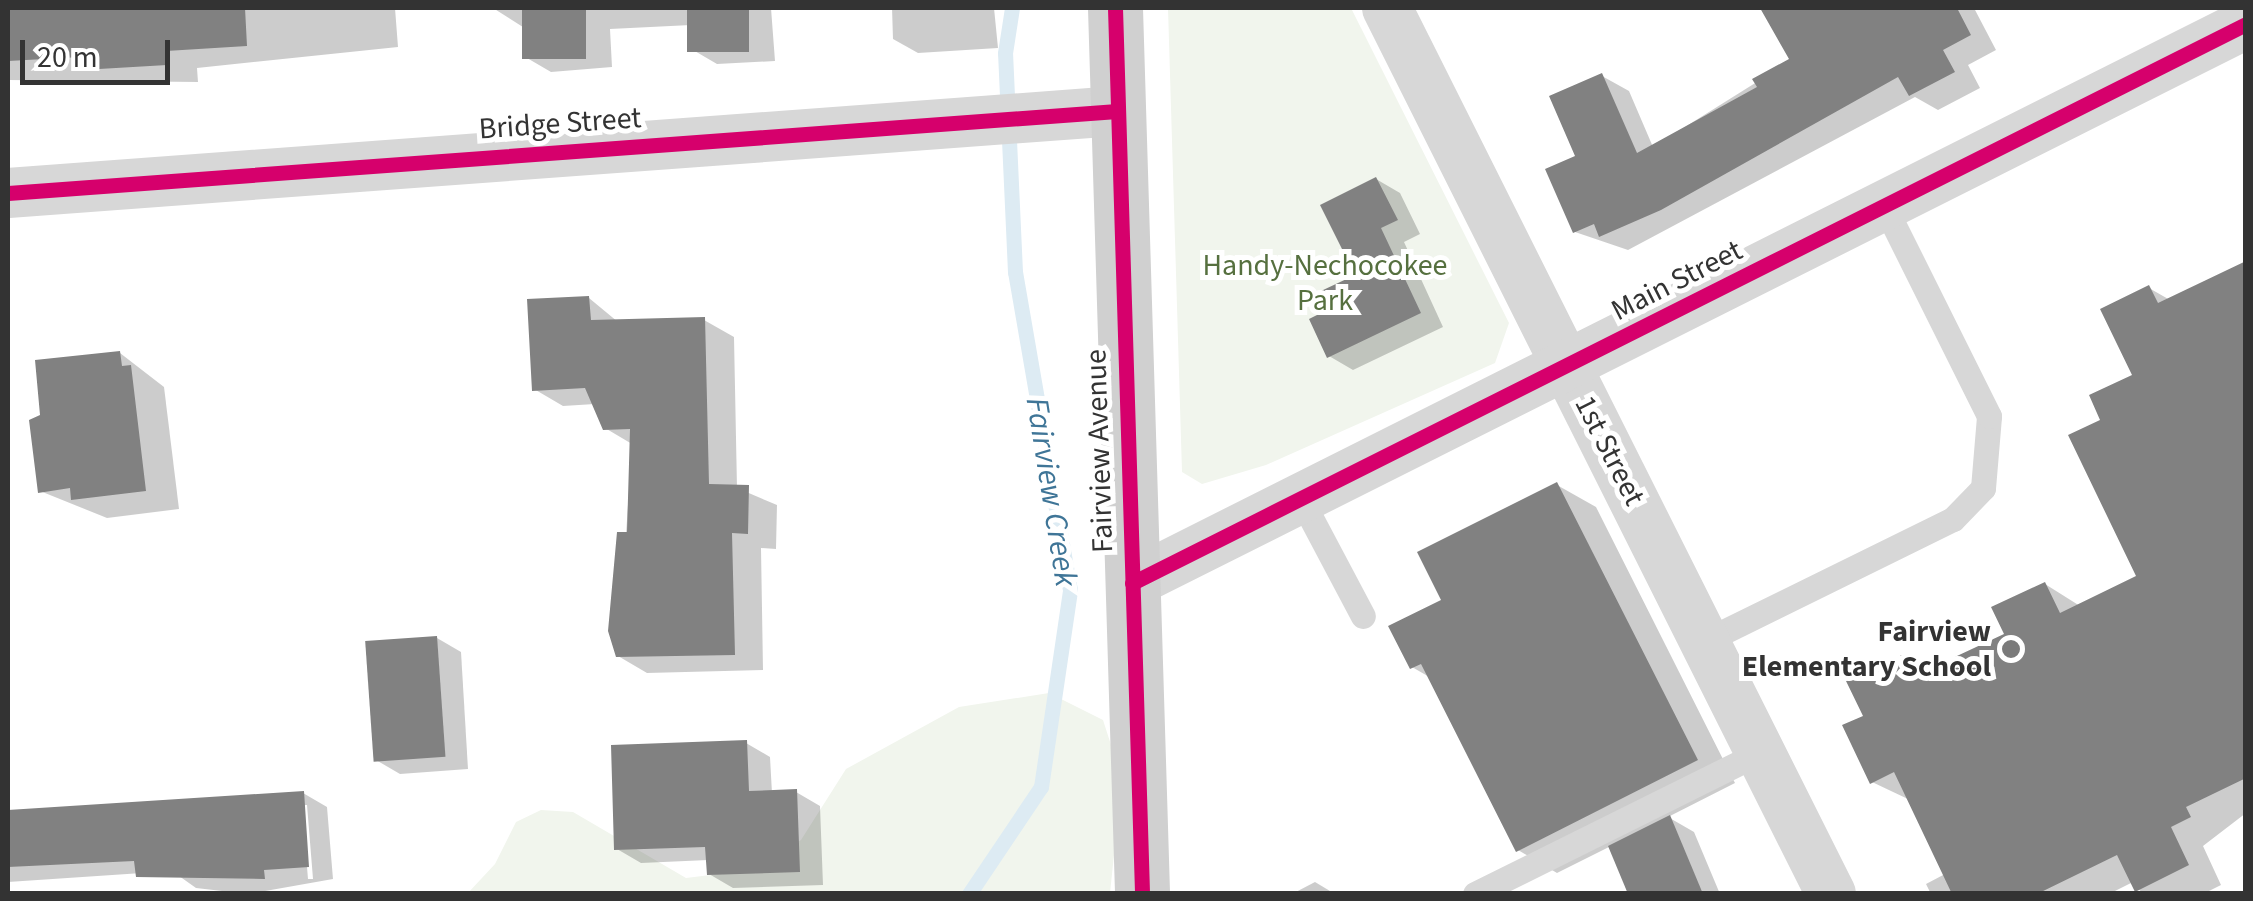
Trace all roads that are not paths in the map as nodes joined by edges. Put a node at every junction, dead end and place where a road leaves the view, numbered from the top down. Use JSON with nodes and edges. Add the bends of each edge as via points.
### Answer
{"nodes":[{"id":1,"x":1115,"y":8,"type":"edge"},
{"id":2,"x":1387,"y":8,"type":"edge"},
{"id":3,"x":2246,"y":24,"type":"edge"},
{"id":4,"x":1117,"y":111,"type":"junction"},
{"id":5,"x":8,"y":193,"type":"edge"},
{"id":6,"x":1886,"y":206,"type":"junction"},
{"id":7,"x":1568,"y":368,"type":"junction"},
{"id":8,"x":1302,"y":501,"type":"junction"},
{"id":9,"x":1132,"y":583,"type":"junction"},
{"id":10,"x":1363,"y":616,"type":"dead end"},
{"id":11,"x":1705,"y":641,"type":"junction"},
{"id":12,"x":1761,"y":752,"type":"junction"},
{"id":13,"x":1142,"y":894,"type":"edge"},
{"id":14,"x":1476,"y":894,"type":"edge"},
{"id":15,"x":1831,"y":894,"type":"edge"}],
"edges":[{"from":1,"to":4,"type":"main road","name":"Fairview Avenue"},
{"from":2,"to":7,"type":"street","name":"1st Street"},
{"from":3,"to":6,"type":"street","name":"Main Street"},
{"from":4,"to":5,"type":"street","name":"Bridge Street"},
{"from":4,"to":9,"type":"main road","name":"Fairview Avenue"},
{"from":6,"to":7,"type":"street","name":"Main Street"},
{"from":6,"to":11,"type":"lane","via":[[1989,416],[1983,488],[1953,519]]},
{"from":7,"to":8,"type":"street","name":"Main Street"},
{"from":7,"to":11,"type":"street","name":"1st Street"},
{"from":8,"to":9,"type":"street","name":"Main Street"},
{"from":8,"to":10,"type":"lane"},
{"from":9,"to":13,"type":"main road","name":"Fairview Avenue"},
{"from":11,"to":12,"type":"street","name":"1st Street"},
{"from":12,"to":14,"type":"lane"},
{"from":12,"to":15,"type":"street","name":"1st Street"}]}
